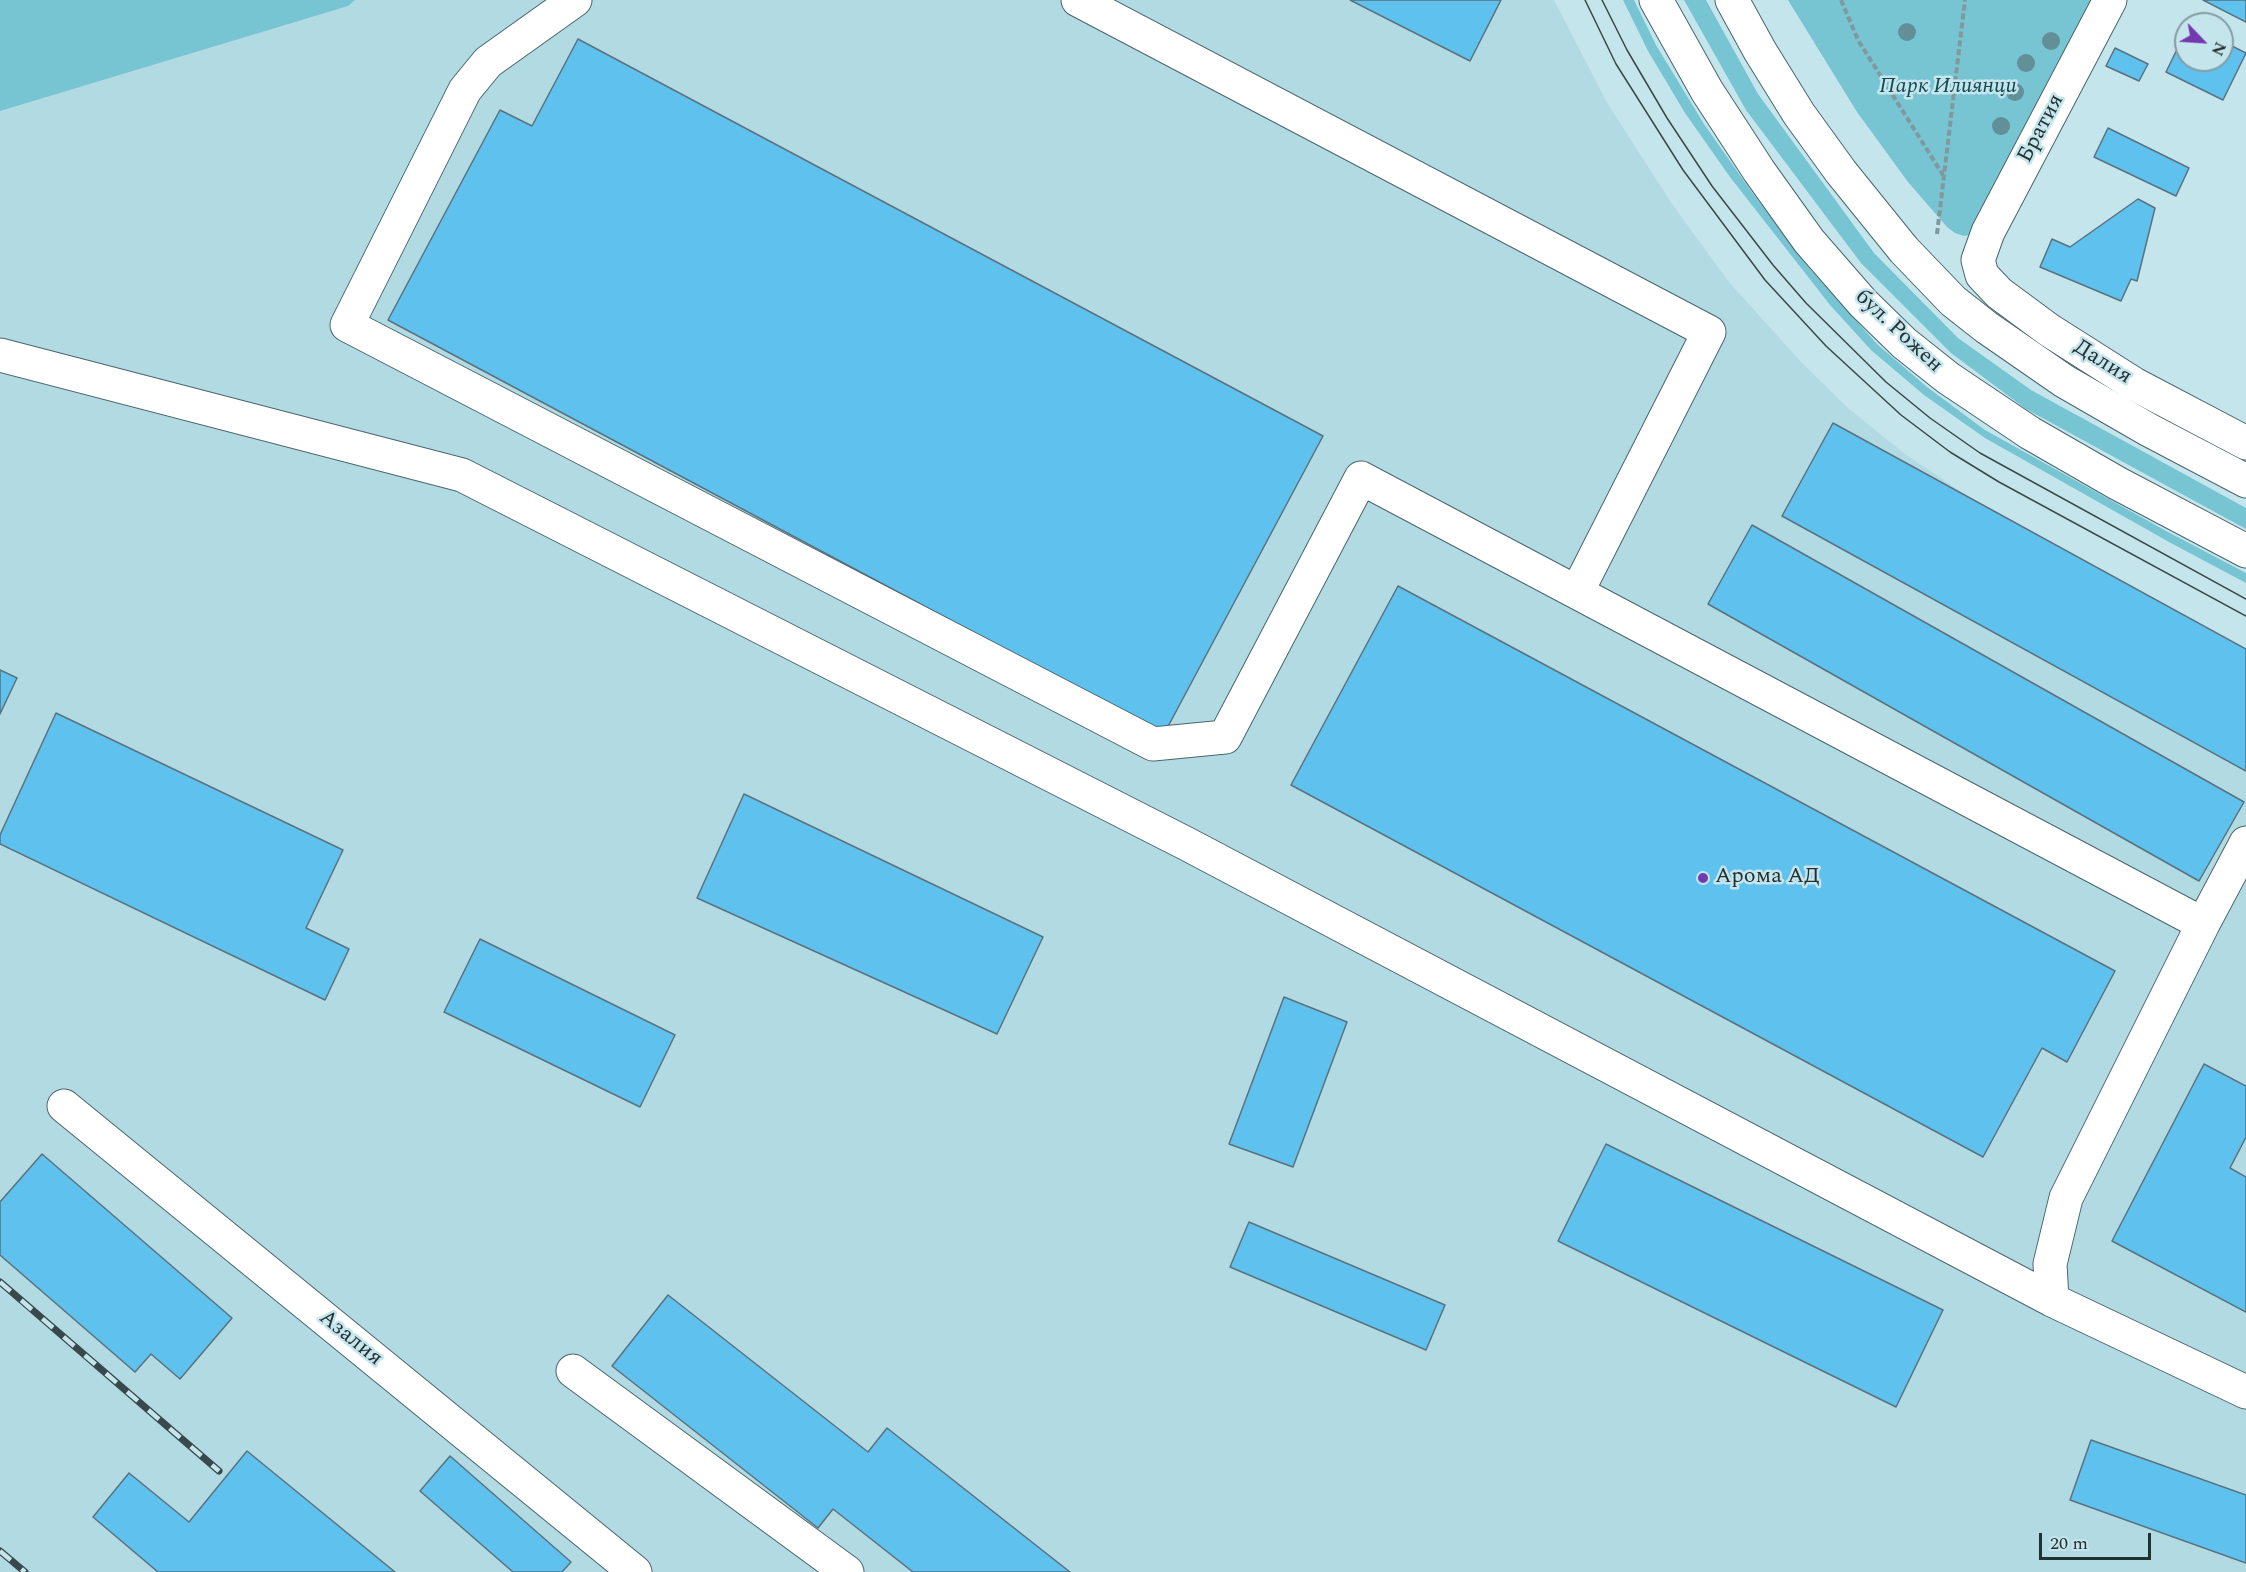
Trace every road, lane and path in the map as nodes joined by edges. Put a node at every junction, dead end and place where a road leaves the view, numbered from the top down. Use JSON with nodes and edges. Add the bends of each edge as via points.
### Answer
{"nodes":[{"id":1,"x":575,"y":0,"type":"edge"},
{"id":2,"x":1078,"y":0,"type":"edge"},
{"id":3,"x":1656,"y":0,"type":"edge"},
{"id":4,"x":1732,"y":0,"type":"edge"},
{"id":5,"x":1841,"y":0,"type":"edge"},
{"id":6,"x":1965,"y":0,"type":"edge"},
{"id":7,"x":2110,"y":0,"type":"edge"},
{"id":8,"x":1943,"y":175,"type":"junction"},
{"id":9,"x":1936,"y":241,"type":"dead end"},
{"id":10,"x":1978,"y":260,"type":"joint"},
{"id":11,"x":0,"y":355,"type":"edge"},
{"id":12,"x":2246,"y":443,"type":"edge"},
{"id":13,"x":2246,"y":481,"type":"edge"},
{"id":14,"x":2246,"y":551,"type":"edge"},
{"id":15,"x":1577,"y":592,"type":"junction"},
{"id":16,"x":2246,"y":843,"type":"edge"},
{"id":17,"x":2203,"y":924,"type":"junction"},
{"id":18,"x":64,"y":1106,"type":"dead end"},
{"id":19,"x":2052,"y":1300,"type":"junction"},
{"id":20,"x":573,"y":1371,"type":"dead end"},
{"id":21,"x":2246,"y":1392,"type":"edge"},
{"id":22,"x":635,"y":1572,"type":"edge"},
{"id":23,"x":847,"y":1572,"type":"edge"}],
"edges":[{"from":1,"to":15,"type":"street","via":[[488,62],[465,90],[347,325],[1153,744],[1225,737],[1360,478]]},
{"from":2,"to":15,"type":"street","via":[[1709,332]]},
{"from":3,"to":14,"type":"street","name":"бул. Рожен","via":[[1707,91],[1809,241],[1904,343],[2030,433]]},
{"from":4,"to":13,"type":"street","via":[[1799,114],[1841,172],[1904,250],[1953,301],[2064,381]]},
{"from":5,"to":8,"type":"path","via":[[1858,40]]},
{"from":6,"to":8,"type":"path"},
{"from":7,"to":10,"type":"street","name":"Братия","via":[[1988,232]]},
{"from":8,"to":9,"type":"path"},
{"from":10,"to":12,"type":"street","name":"Далия","via":[[1982,275],[1999,293],[2049,330],[2134,384]]},
{"from":11,"to":19,"type":"street","via":[[462,475],[1187,844]]},
{"from":15,"to":17,"type":"street"},
{"from":16,"to":17,"type":"street"},
{"from":17,"to":19,"type":"street","via":[[2066,1198],[2050,1264]]},
{"from":18,"to":22,"type":"street","name":"Азалия"},
{"from":19,"to":21,"type":"street"},
{"from":20,"to":23,"type":"street"}]}
